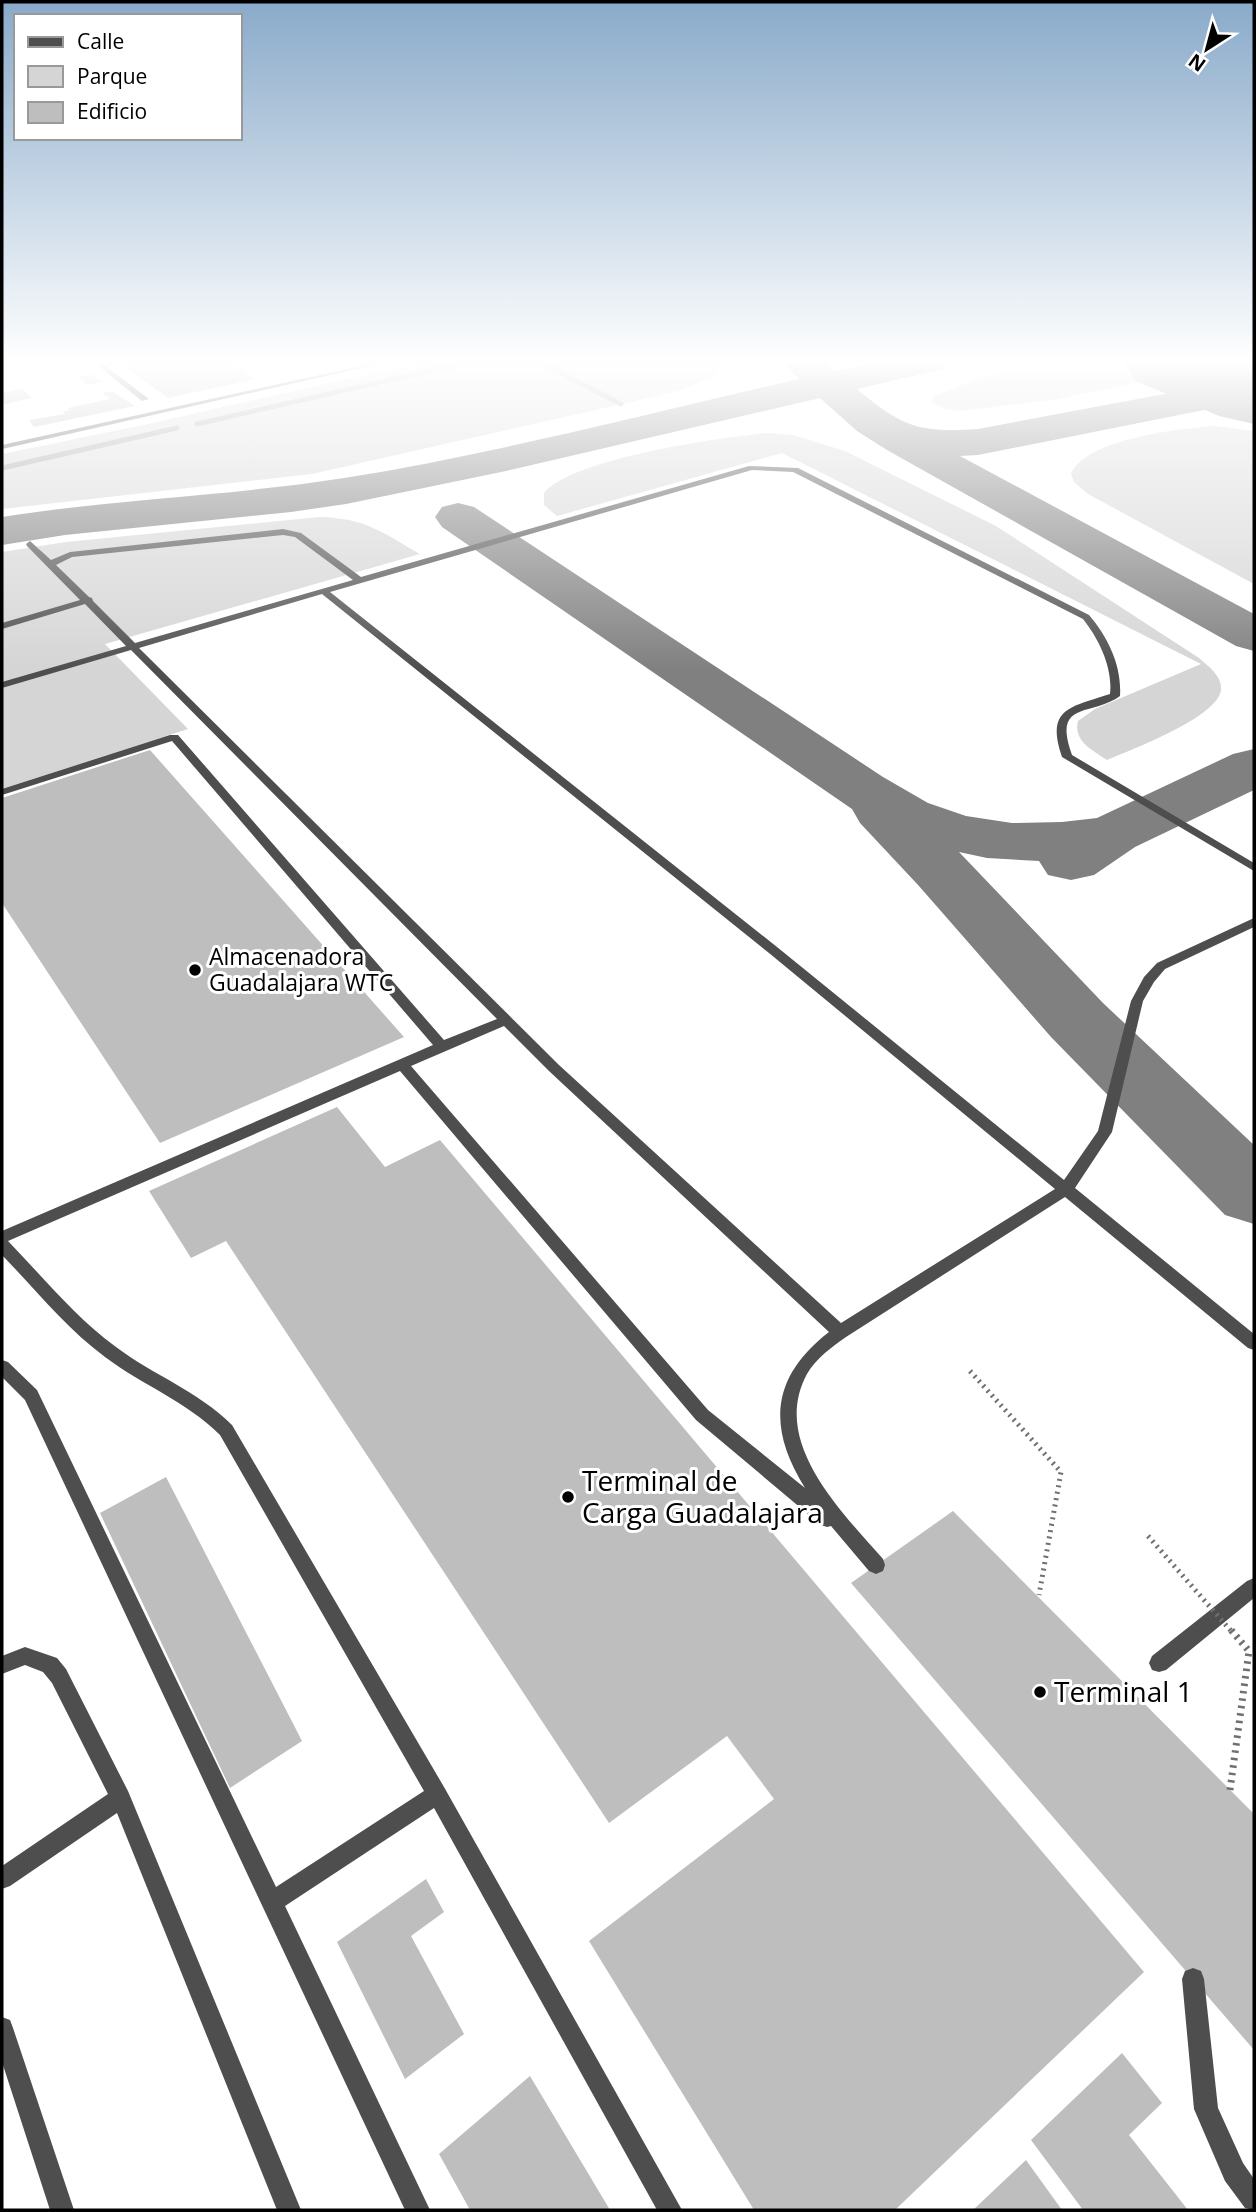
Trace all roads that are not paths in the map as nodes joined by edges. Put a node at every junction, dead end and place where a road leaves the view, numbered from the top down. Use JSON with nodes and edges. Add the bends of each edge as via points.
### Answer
{"nodes":[{"id":1,"x":30,"y":544,"type":"dead end"},
{"id":2,"x":51,"y":564,"type":"junction"},
{"id":3,"x":359,"y":580,"type":"junction"},
{"id":4,"x":323,"y":591,"type":"junction"},
{"id":5,"x":89,"y":600,"type":"junction"},
{"id":6,"x":2,"y":626,"type":"edge"},
{"id":7,"x":130,"y":647,"type":"junction"},
{"id":8,"x":2,"y":685,"type":"edge"},
{"id":9,"x":2,"y":792,"type":"edge"},
{"id":10,"x":1254,"y":868,"type":"edge"},
{"id":11,"x":1254,"y":922,"type":"edge"},
{"id":12,"x":506,"y":1020,"type":"junction"},
{"id":13,"x":442,"y":1046,"type":"junction"},
{"id":14,"x":402,"y":1065,"type":"junction"},
{"id":15,"x":1066,"y":1189,"type":"junction"},
{"id":16,"x":2,"y":1237,"type":"edge"},
{"id":17,"x":2,"y":1245,"type":"edge"},
{"id":18,"x":840,"y":1332,"type":"junction"},
{"id":19,"x":1254,"y":1343,"type":"edge"},
{"id":20,"x":2,"y":1367,"type":"edge"},
{"id":21,"x":1254,"y":1587,"type":"edge"},
{"id":22,"x":1159,"y":1663,"type":"dead end"},
{"id":23,"x":2,"y":1665,"type":"edge"},
{"id":24,"x":437,"y":1794,"type":"junction"},
{"id":25,"x":121,"y":1798,"type":"junction"},
{"id":26,"x":2,"y":1878,"type":"edge"},
{"id":27,"x":272,"y":1902,"type":"junction"},
{"id":28,"x":1193,"y":1979,"type":"dead end"},
{"id":29,"x":2,"y":2028,"type":"edge"},
{"id":30,"x":1254,"y":2199,"type":"edge"},
{"id":31,"x":62,"y":2210,"type":"edge"},
{"id":32,"x":289,"y":2210,"type":"edge"},
{"id":33,"x":418,"y":2210,"type":"edge"},
{"id":34,"x":670,"y":2210,"type":"edge"}],
"edges":[{"from":1,"to":2,"type":"street"},
{"from":2,"to":3,"type":"street","via":[[70,555],[283,532],[299,535]]},
{"from":2,"to":5,"type":"street"},
{"from":3,"to":4,"type":"street"},
{"from":3,"to":10,"type":"street","via":[[752,468],[795,470],[1086,617],[1097,629],[1117,685],[1115,695],[1066,715],[1059,725],[1058,737],[1067,757]]},
{"from":4,"to":7,"type":"street"},
{"from":4,"to":15,"type":"street"},
{"from":5,"to":6,"type":"street"},
{"from":5,"to":7,"type":"street"},
{"from":7,"to":8,"type":"street"},
{"from":7,"to":12,"type":"street"},
{"from":9,"to":13,"type":"street","via":[[174,737]]},
{"from":11,"to":15,"type":"street","via":[[1161,966],[1149,980],[1137,1001],[1105,1132]]},
{"from":12,"to":13,"type":"street"},
{"from":12,"to":18,"type":"street"},
{"from":13,"to":14,"type":"street"},
{"from":14,"to":16,"type":"street"},
{"from":14,"to":18,"type":"street","via":[[702,1415],[814,1506],[876,1566],[821,1500],[793,1442],[786,1414],[801,1368]]},
{"from":15,"to":18,"type":"street"},
{"from":15,"to":19,"type":"street"},
{"from":17,"to":24,"type":"street","via":[[111,1353],[212,1414],[226,1430]]},
{"from":20,"to":27,"type":"street","via":[[32,1395]]},
{"from":21,"to":22,"type":"street"},
{"from":23,"to":25,"type":"street","via":[[25,1656],[50,1665]]},
{"from":24,"to":27,"type":"street"},
{"from":24,"to":34,"type":"street"},
{"from":25,"to":26,"type":"street"},
{"from":25,"to":32,"type":"street"},
{"from":27,"to":33,"type":"street"},
{"from":28,"to":30,"type":"street","via":[[1206,2109],[1234,2172]]},
{"from":29,"to":31,"type":"street"}]}
